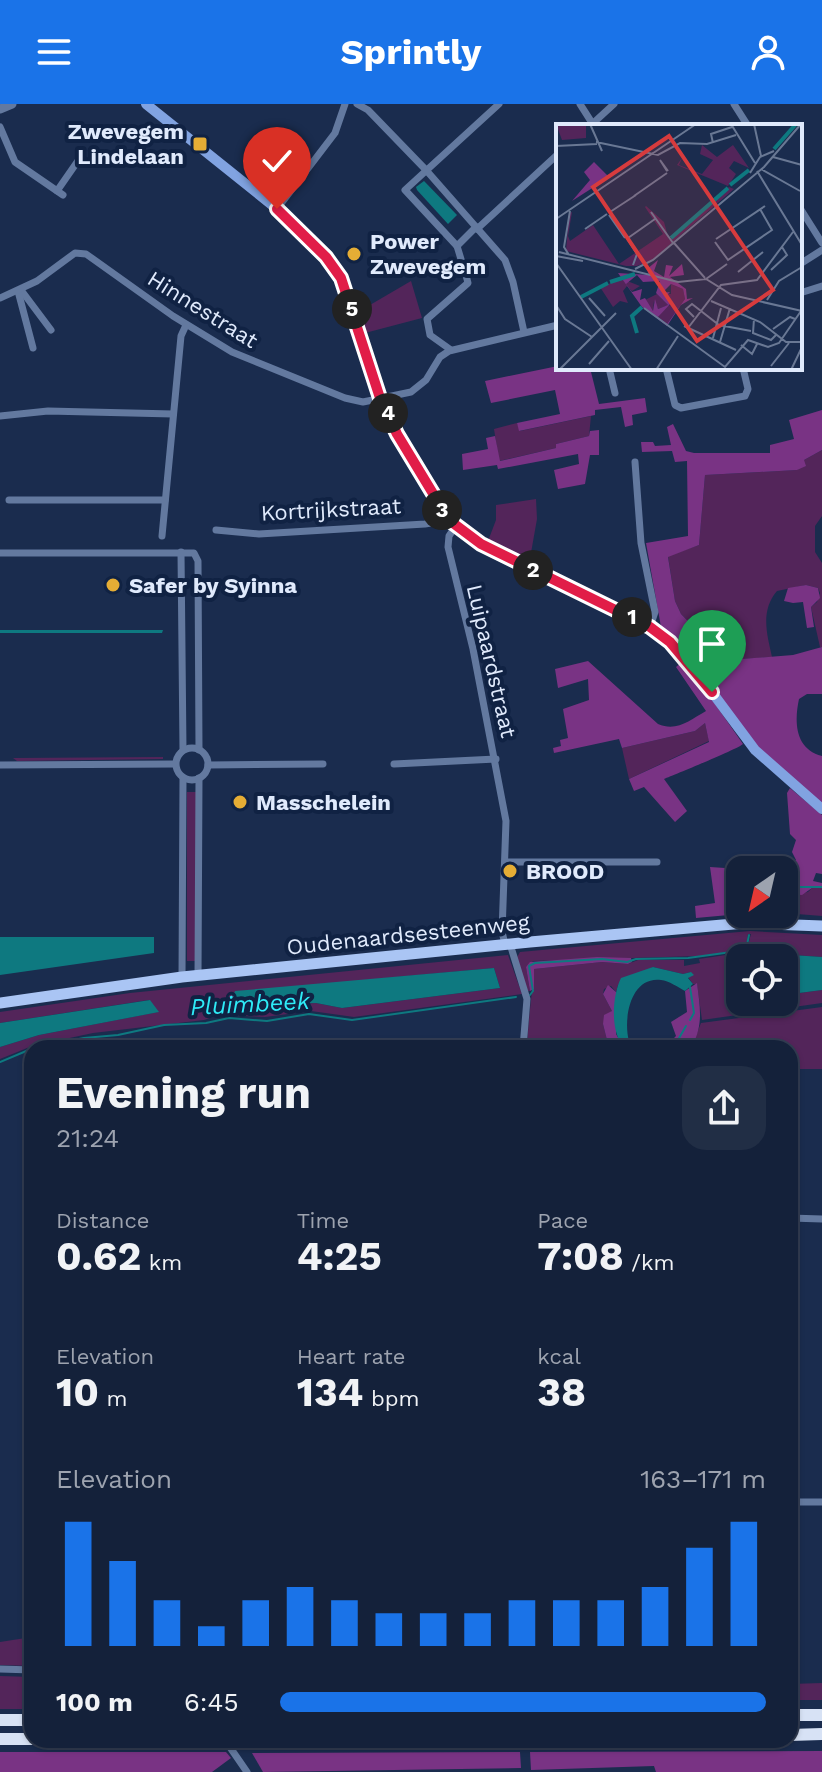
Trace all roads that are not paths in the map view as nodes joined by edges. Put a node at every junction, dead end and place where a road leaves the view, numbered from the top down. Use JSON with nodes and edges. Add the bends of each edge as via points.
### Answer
{"nodes":[{"id":1,"x":12,"y":104,"type":"edge"},
{"id":2,"x":146,"y":104,"type":"edge"},
{"id":3,"x":345,"y":104,"type":"edge"},
{"id":4,"x":357,"y":104,"type":"edge"},
{"id":5,"x":499,"y":104,"type":"edge"},
{"id":6,"x":580,"y":104,"type":"edge"},
{"id":7,"x":614,"y":104,"type":"edge"},
{"id":8,"x":734,"y":104,"type":"edge"},
{"id":9,"x":0,"y":109,"type":"edge"},
{"id":10,"x":591,"y":124,"type":"edge"},
{"id":11,"x":593,"y":124,"type":"edge"},
{"id":12,"x":747,"y":124,"type":"edge"},
{"id":13,"x":0,"y":127,"type":"edge"},
{"id":14,"x":82,"y":155,"type":"dead end"},
{"id":15,"x":556,"y":156,"type":"edge"},
{"id":16,"x":426,"y":170,"type":"junction"},
{"id":17,"x":277,"y":209,"type":"junction"},
{"id":18,"x":802,"y":211,"type":"edge"},
{"id":19,"x":477,"y":228,"type":"junction"},
{"id":20,"x":822,"y":243,"type":"edge"},
{"id":21,"x":457,"y":246,"type":"junction"},
{"id":22,"x":822,"y":250,"type":"edge"},
{"id":23,"x":802,"y":263,"type":"edge"},
{"id":24,"x":822,"y":286,"type":"edge"},
{"id":25,"x":19,"y":291,"type":"junction"},
{"id":26,"x":802,"y":292,"type":"edge"},
{"id":27,"x":0,"y":298,"type":"edge"},
{"id":28,"x":186,"y":325,"type":"junction"},
{"id":29,"x":556,"y":325,"type":"edge"},
{"id":30,"x":51,"y":330,"type":"dead end"},
{"id":31,"x":524,"y":332,"type":"junction"},
{"id":32,"x":33,"y":348,"type":"dead end"},
{"id":33,"x":451,"y":350,"type":"junction"},
{"id":34,"x":609,"y":370,"type":"edge"},
{"id":35,"x":666,"y":370,"type":"edge"},
{"id":36,"x":743,"y":370,"type":"edge"},
{"id":37,"x":615,"y":393,"type":"dead end"},
{"id":38,"x":380,"y":398,"type":"junction"},
{"id":39,"x":173,"y":414,"type":"junction"},
{"id":40,"x":0,"y":416,"type":"edge"},
{"id":41,"x":635,"y":462,"type":"dead end"},
{"id":42,"x":9,"y":500,"type":"dead end"},
{"id":43,"x":165,"y":500,"type":"junction"},
{"id":44,"x":452,"y":524,"type":"junction"},
{"id":45,"x":216,"y":530,"type":"dead end"},
{"id":46,"x":162,"y":536,"type":"dead end"},
{"id":47,"x":181,"y":552,"type":"junction"},
{"id":48,"x":0,"y":553,"type":"edge"},
{"id":49,"x":647,"y":625,"type":"junction"},
{"id":50,"x":183,"y":750,"type":"junction"},
{"id":51,"x":199,"y":750,"type":"junction"},
{"id":52,"x":496,"y":759,"type":"junction"},
{"id":53,"x":175,"y":764,"type":"junction"},
{"id":54,"x":323,"y":764,"type":"dead end"},
{"id":55,"x":394,"y":764,"type":"dead end"},
{"id":56,"x":0,"y":765,"type":"edge"},
{"id":57,"x":208,"y":765,"type":"junction"},
{"id":58,"x":183,"y":778,"type":"junction"},
{"id":59,"x":199,"y":778,"type":"junction"},
{"id":60,"x":822,"y":809,"type":"edge"},
{"id":61,"x":505,"y":862,"type":"junction"},
{"id":62,"x":657,"y":862,"type":"dead end"},
{"id":63,"x":822,"y":926,"type":"edge"},
{"id":64,"x":508,"y":944,"type":"junction"},
{"id":65,"x":198,"y":975,"type":"junction"},
{"id":66,"x":182,"y":977,"type":"junction"},
{"id":67,"x":0,"y":1003,"type":"edge"},
{"id":68,"x":524,"y":1040,"type":"edge"},
{"id":69,"x":798,"y":1218,"type":"edge"},
{"id":70,"x":822,"y":1219,"type":"edge"},
{"id":71,"x":798,"y":1502,"type":"edge"},
{"id":72,"x":822,"y":1502,"type":"edge"},
{"id":73,"x":0,"y":1669,"type":"edge"},
{"id":74,"x":24,"y":1670,"type":"edge"},
{"id":75,"x":798,"y":1715,"type":"edge"},
{"id":76,"x":822,"y":1715,"type":"edge"},
{"id":77,"x":0,"y":1720,"type":"edge"},
{"id":78,"x":24,"y":1720,"type":"edge"},
{"id":79,"x":822,"y":1734,"type":"edge"},
{"id":80,"x":798,"y":1735,"type":"edge"},
{"id":81,"x":0,"y":1739,"type":"edge"},
{"id":82,"x":24,"y":1739,"type":"edge"},
{"id":83,"x":230,"y":1748,"type":"edge"},
{"id":84,"x":247,"y":1772,"type":"edge"}],
"edges":[{"from":1,"to":9,"type":"street"},
{"from":2,"to":17,"type":"main road","name":"Kortrijkstraat"},
{"from":3,"to":17,"type":"street","via":[[335,133]]},
{"from":4,"to":16,"type":"street"},
{"from":5,"to":16,"type":"street"},
{"from":6,"to":10,"type":"street"},
{"from":7,"to":11,"type":"street"},
{"from":8,"to":12,"type":"street"},
{"from":13,"to":14,"type":"street","via":[[15,162],[60,193]]},
{"from":15,"to":19,"type":"street"},
{"from":16,"to":19,"type":"street"},
{"from":16,"to":21,"type":"street","via":[[405,190]]},
{"from":17,"to":38,"type":"main road","name":"Kortrijkstraat","via":[[341,278]]},
{"from":18,"to":20,"type":"street"},
{"from":19,"to":21,"type":"street"},
{"from":19,"to":31,"type":"street","via":[[505,260]]},
{"from":21,"to":33,"type":"street","via":[[468,283],[427,319],[430,335]]},
{"from":22,"to":23,"type":"street"},
{"from":24,"to":26,"type":"street"},
{"from":25,"to":27,"type":"street","name":"Hinnestraat"},
{"from":25,"to":28,"type":"street","name":"Hinnestraat","via":[[79,252]]},
{"from":25,"to":30,"type":"street"},
{"from":25,"to":32,"type":"street"},
{"from":28,"to":38,"type":"street","name":"Hinnestraat","via":[[232,352],[323,391],[363,402]]},
{"from":28,"to":39,"type":"street"},
{"from":29,"to":31,"type":"street"},
{"from":31,"to":33,"type":"street"},
{"from":33,"to":38,"type":"street","name":"Hinnestraat","via":[[420,386]]},
{"from":34,"to":37,"type":"street"},
{"from":35,"to":36,"type":"street","via":[[675,405],[681,408],[745,396]]},
{"from":38,"to":44,"type":"main road","name":"Kortrijkstraat"},
{"from":39,"to":40,"type":"street","via":[[48,411]]},
{"from":39,"to":43,"type":"street"},
{"from":41,"to":49,"type":"street","via":[[641,543],[655,615]]},
{"from":42,"to":43,"type":"street"},
{"from":43,"to":46,"type":"street"},
{"from":44,"to":45,"type":"street","name":"Kortrijkstraat","via":[[259,534]]},
{"from":44,"to":49,"type":"main road","name":"Kortrijkstraat","via":[[481,544]]},
{"from":44,"to":52,"type":"street","name":"Luipaardstraat","via":[[448,547]]},
{"from":47,"to":48,"type":"street"},
{"from":47,"to":50,"type":"street"},
{"from":47,"to":51,"type":"street","via":[[194,553],[198,561]]},
{"from":49,"to":60,"type":"main road","name":"Kortrijkstraat","via":[[697,672],[755,750]]},
{"from":50,"to":51,"type":"street"},
{"from":50,"to":53,"type":"street"},
{"from":51,"to":57,"type":"street"},
{"from":52,"to":55,"type":"street","name":"Luipaardstraat"},
{"from":52,"to":61,"type":"street","name":"Luipaardstraat","via":[[506,821]]},
{"from":53,"to":56,"type":"street"},
{"from":53,"to":58,"type":"street"},
{"from":54,"to":57,"type":"street"},
{"from":57,"to":59,"type":"street"},
{"from":58,"to":59,"type":"street"},
{"from":58,"to":66,"type":"street"},
{"from":59,"to":65,"type":"street"},
{"from":61,"to":62,"type":"street"},
{"from":61,"to":64,"type":"street","name":"Luipaardstraat","via":[[502,932]]},
{"from":63,"to":64,"type":"main road","name":"Oudenaardsesteenweg","via":[[745,923]]},
{"from":64,"to":65,"type":"main road","name":"Oudenaardsesteenweg"},
{"from":64,"to":68,"type":"street","name":"Luipaardstraat","via":[[527,999]]},
{"from":65,"to":66,"type":"main road","name":"Oudenaardsesteenweg"},
{"from":66,"to":67,"type":"main road","name":"Oudenaardsesteenweg"},
{"from":69,"to":70,"type":"street"},
{"from":71,"to":72,"type":"street"},
{"from":73,"to":74,"type":"street"},
{"from":75,"to":76,"type":"highway"},
{"from":77,"to":78,"type":"highway"},
{"from":79,"to":80,"type":"highway"},
{"from":81,"to":82,"type":"highway"},
{"from":83,"to":84,"type":"street"}]}
